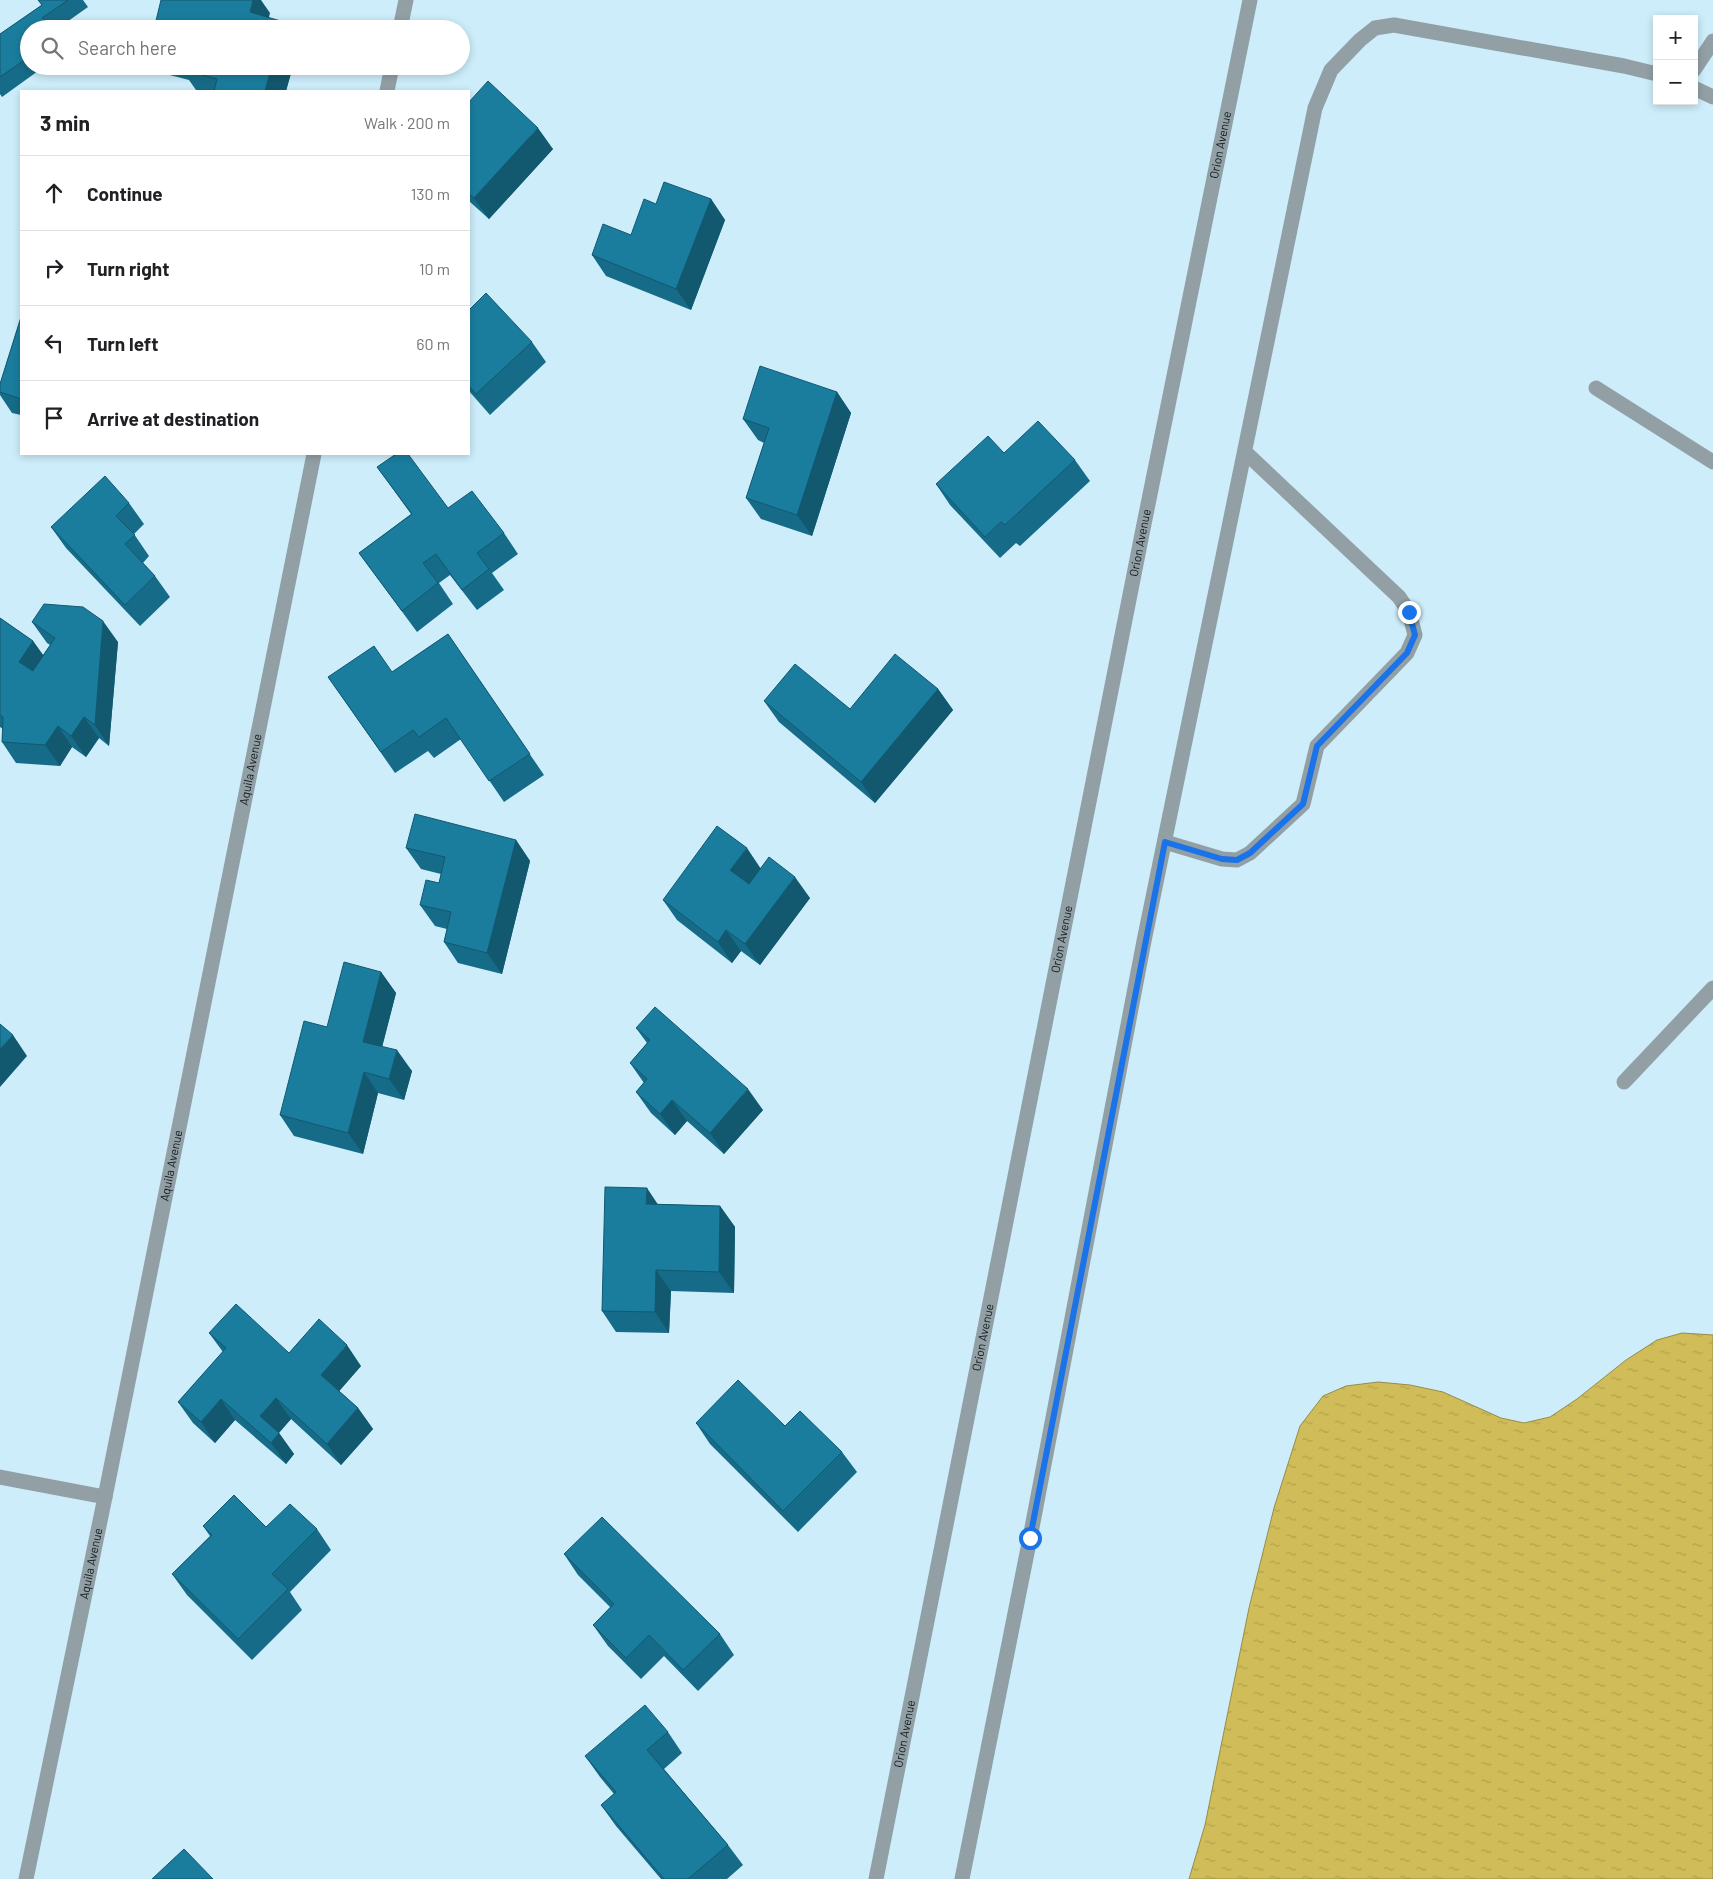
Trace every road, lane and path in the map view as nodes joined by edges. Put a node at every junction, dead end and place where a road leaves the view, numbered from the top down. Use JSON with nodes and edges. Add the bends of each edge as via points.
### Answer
{"nodes":[{"id":1,"x":406,"y":0,"type":"edge"},
{"id":2,"x":1250,"y":0,"type":"edge"},
{"id":3,"x":402,"y":20,"type":"edge"},
{"id":4,"x":1713,"y":41,"type":"edge"},
{"id":5,"x":1698,"y":64,"type":"edge"},
{"id":6,"x":1653,"y":73,"type":"edge"},
{"id":7,"x":390,"y":75,"type":"edge"},
{"id":8,"x":387,"y":90,"type":"edge"},
{"id":9,"x":1698,"y":90,"type":"edge"},
{"id":10,"x":1713,"y":97,"type":"edge"},
{"id":11,"x":1596,"y":388,"type":"dead end"},
{"id":12,"x":1244,"y":452,"type":"junction"},
{"id":13,"x":314,"y":455,"type":"edge"},
{"id":14,"x":1713,"y":462,"type":"edge"},
{"id":15,"x":1165,"y":842,"type":"junction"},
{"id":16,"x":1713,"y":988,"type":"edge"},
{"id":17,"x":1624,"y":1082,"type":"dead end"},
{"id":18,"x":0,"y":1477,"type":"edge"},
{"id":19,"x":105,"y":1497,"type":"junction"},
{"id":20,"x":26,"y":1879,"type":"edge"},
{"id":21,"x":876,"y":1879,"type":"edge"},
{"id":22,"x":962,"y":1879,"type":"edge"}],
"edges":[{"from":1,"to":3,"type":"street"},
{"from":2,"to":21,"type":"street","name":"Orion Avenue"},
{"from":4,"to":5,"type":"street"},
{"from":6,"to":12,"type":"street","via":[[1394,25],[1375,28],[1360,40],[1331,70],[1315,108]]},
{"from":7,"to":8,"type":"street"},
{"from":9,"to":10,"type":"street"},
{"from":11,"to":14,"type":"street"},
{"from":12,"to":15,"type":"street"},
{"from":12,"to":15,"type":"street","via":[[1399,597],[1409,612],[1415,635],[1407,653],[1317,746],[1303,804],[1250,853],[1237,860],[1222,859]]},
{"from":13,"to":19,"type":"street","name":"Aquila Avenue"},
{"from":15,"to":22,"type":"street"},
{"from":16,"to":17,"type":"street"},
{"from":18,"to":19,"type":"street"},
{"from":19,"to":20,"type":"street","name":"Aquila Avenue"}]}
